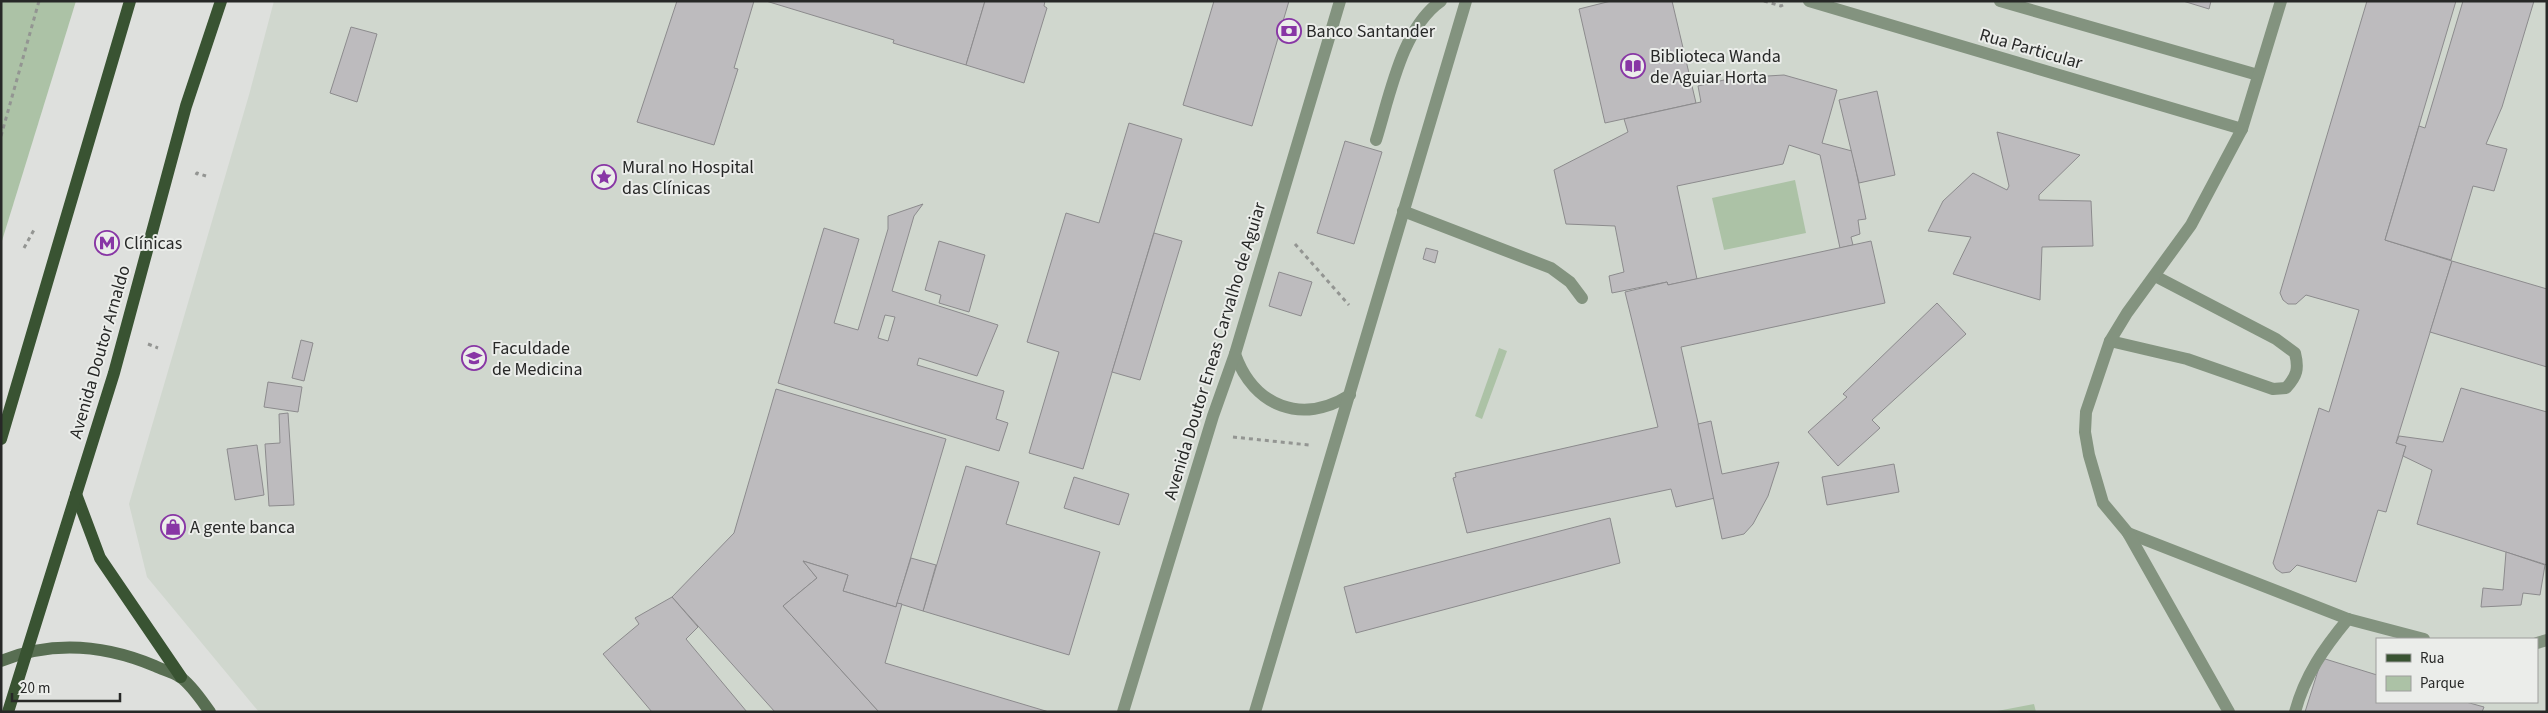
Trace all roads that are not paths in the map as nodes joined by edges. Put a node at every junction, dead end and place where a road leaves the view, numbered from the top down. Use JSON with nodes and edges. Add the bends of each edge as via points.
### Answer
{"nodes":[{"id":1,"x":130,"y":1,"type":"edge"},
{"id":2,"x":221,"y":1,"type":"edge"},
{"id":3,"x":1340,"y":1,"type":"edge"},
{"id":4,"x":1441,"y":1,"type":"edge"},
{"id":5,"x":1466,"y":1,"type":"edge"},
{"id":6,"x":1810,"y":1,"type":"edge"},
{"id":7,"x":2000,"y":1,"type":"edge"},
{"id":8,"x":2281,"y":1,"type":"edge"},
{"id":9,"x":2258,"y":74,"type":"junction"},
{"id":10,"x":2242,"y":129,"type":"junction"},
{"id":11,"x":1376,"y":140,"type":"dead end"},
{"id":12,"x":1403,"y":211,"type":"junction"},
{"id":13,"x":2155,"y":276,"type":"junction"},
{"id":14,"x":1582,"y":298,"type":"dead end"},
{"id":15,"x":2110,"y":341,"type":"junction"},
{"id":16,"x":1235,"y":354,"type":"junction"},
{"id":17,"x":1350,"y":395,"type":"junction"},
{"id":18,"x":1,"y":439,"type":"edge"},
{"id":19,"x":76,"y":494,"type":"junction"},
{"id":20,"x":2128,"y":533,"type":"junction"},
{"id":21,"x":2348,"y":619,"type":"junction"},
{"id":22,"x":2420,"y":638,"type":"edge"},
{"id":23,"x":26,"y":653,"type":"junction"},
{"id":24,"x":1,"y":661,"type":"edge"},
{"id":25,"x":181,"y":677,"type":"junction"},
{"id":26,"x":8,"y":712,"type":"edge"},
{"id":27,"x":210,"y":712,"type":"edge"},
{"id":28,"x":1123,"y":712,"type":"edge"},
{"id":29,"x":1256,"y":712,"type":"edge"},
{"id":30,"x":2229,"y":712,"type":"edge"},
{"id":31,"x":2295,"y":712,"type":"edge"}],
"edges":[{"from":1,"to":18,"type":"main road"},
{"from":2,"to":19,"type":"main road","name":"Avenida Doutor Arnaldo","via":[[186,106],[114,373]]},
{"from":3,"to":16,"type":"street","name":"Avenida Doutor Eneas Carvalho de Aguiar"},
{"from":4,"to":11,"type":"street","via":[[1428,10],[1410,35]]},
{"from":5,"to":12,"type":"street"},
{"from":6,"to":10,"type":"street","name":"Rua Particular"},
{"from":7,"to":9,"type":"street"},
{"from":8,"to":9,"type":"street"},
{"from":9,"to":10,"type":"street"},
{"from":10,"to":13,"type":"street","via":[[2191,226]]},
{"from":12,"to":14,"type":"street","via":[[1551,268],[1570,282]]},
{"from":12,"to":17,"type":"street"},
{"from":13,"to":15,"type":"street"},
{"from":13,"to":15,"type":"street","via":[[2276,339],[2295,353],[2297,376],[2286,388],[2274,389],[2187,359]]},
{"from":15,"to":20,"type":"street","via":[[2086,412],[2085,432],[2103,503]]},
{"from":16,"to":17,"type":"street","via":[[1246,379],[1255,389],[1288,408],[1314,410]]},
{"from":16,"to":28,"type":"street","name":"Avenida Doutor Eneas Carvalho de Aguiar"},
{"from":17,"to":29,"type":"street"},
{"from":19,"to":23,"type":"main road","name":"Avenida Doutor Arnaldo"},
{"from":19,"to":25,"type":"main road","via":[[100,558]]},
{"from":20,"to":21,"type":"street"},
{"from":20,"to":30,"type":"street"},
{"from":21,"to":22,"type":"street"},
{"from":21,"to":31,"type":"street","via":[[2322,649],[2307,675]]},
{"from":23,"to":24,"type":"main road"},
{"from":23,"to":25,"type":"main road","via":[[56,648],[109,650]]},
{"from":23,"to":26,"type":"main road","name":"Avenida Doutor Arnaldo"},
{"from":25,"to":27,"type":"main road"}]}
